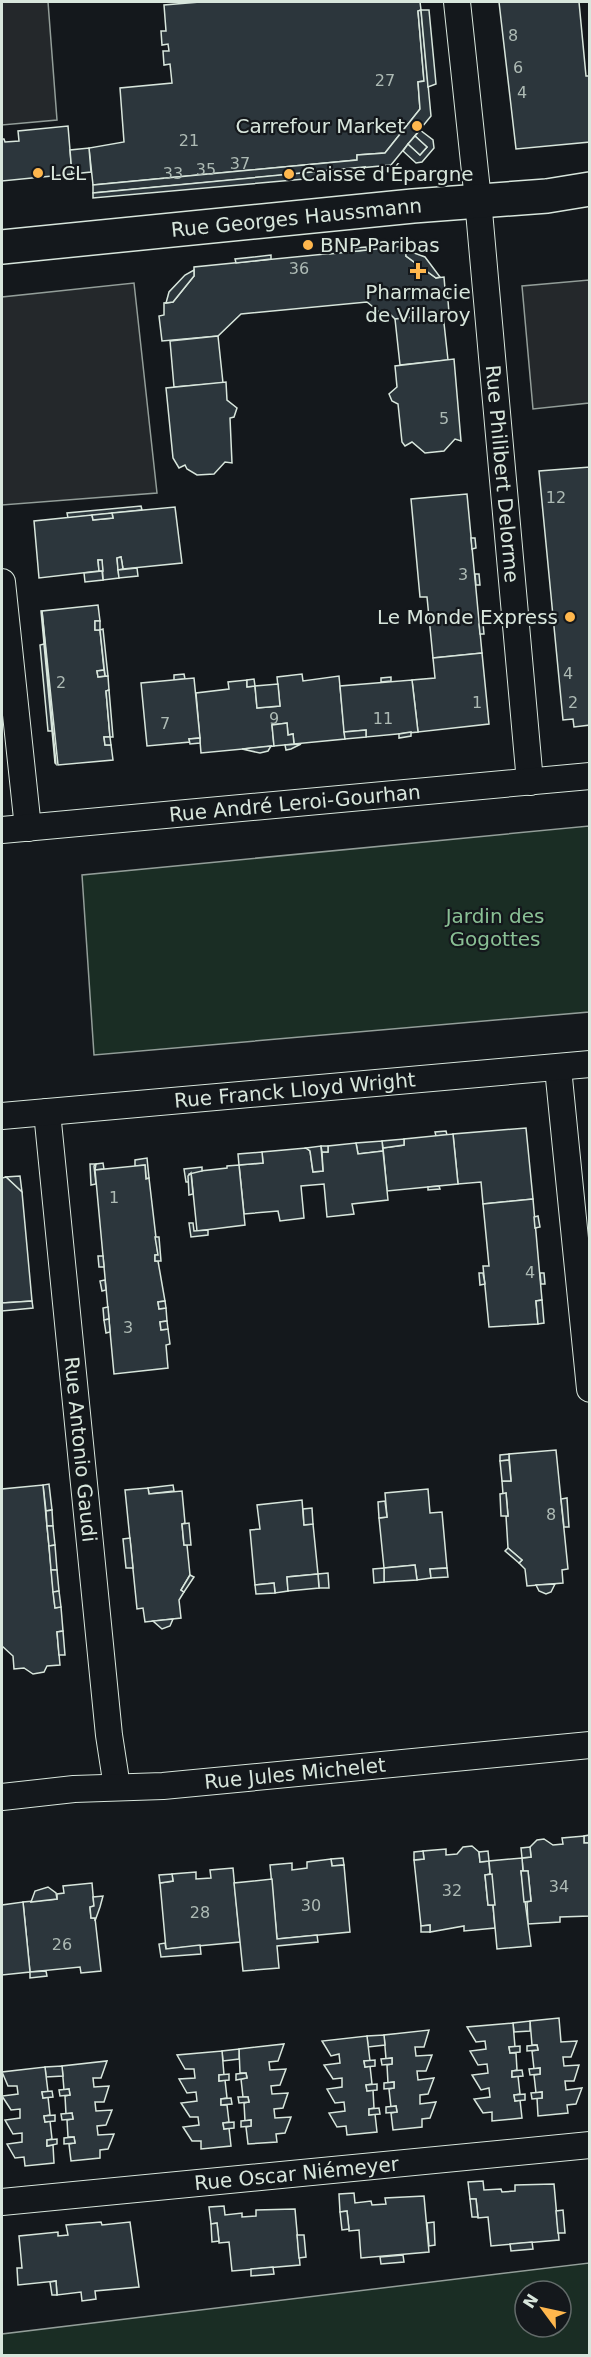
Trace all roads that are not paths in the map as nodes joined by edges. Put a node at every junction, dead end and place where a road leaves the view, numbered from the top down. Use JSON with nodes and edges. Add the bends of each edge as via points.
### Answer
{"nodes":[{"id":1,"x":457,"y":2,"type":"edge"},
{"id":2,"x":590,"y":189,"type":"edge"},
{"id":3,"x":478,"y":200,"type":"junction"},
{"id":4,"x":2,"y":247,"type":"edge"},
{"id":5,"x":2,"y":582,"type":"edge"},
{"id":6,"x":590,"y":776,"type":"edge"},
{"id":7,"x":530,"y":782,"type":"junction"},
{"id":8,"x":28,"y":828,"type":"junction"},
{"id":9,"x":2,"y":830,"type":"edge"},
{"id":10,"x":590,"y":1064,"type":"edge"},
{"id":11,"x":558,"y":1068,"type":"junction"},
{"id":12,"x":47,"y":1112,"type":"junction"},
{"id":13,"x":2,"y":1116,"type":"edge"},
{"id":14,"x":590,"y":1389,"type":"edge"},
{"id":15,"x":590,"y":1745,"type":"edge"},
{"id":16,"x":117,"y":1788,"type":"junction"},
{"id":17,"x":2,"y":1797,"type":"edge"},
{"id":18,"x":590,"y":2145,"type":"edge"},
{"id":19,"x":2,"y":2202,"type":"edge"}],
"edges":[{"from":1,"to":3,"type":"street","name":"Rue Philibert Delorme"},
{"from":2,"to":3,"type":"street","name":"Rue Georges Haussmann"},
{"from":3,"to":4,"type":"street","name":"Rue Georges Haussmann"},
{"from":3,"to":7,"type":"street","name":"Rue Philibert Delorme"},
{"from":5,"to":8,"type":"street"},
{"from":6,"to":7,"type":"street","name":"Rue André Leroi-Gourhan"},
{"from":7,"to":8,"type":"street","name":"Rue André Leroi-Gourhan"},
{"from":8,"to":9,"type":"street","name":"Rue André Leroi-Gourhan"},
{"from":10,"to":11,"type":"street","name":"Rue Franck Lloyd Wright"},
{"from":11,"to":12,"type":"street","name":"Rue Franck Lloyd Wright"},
{"from":11,"to":14,"type":"street"},
{"from":12,"to":13,"type":"street","name":"Rue Franck Lloyd Wright"},
{"from":12,"to":16,"type":"street","name":"Rue Antonio Gaudi"},
{"from":15,"to":16,"type":"street","name":"Rue Jules Michelet"},
{"from":16,"to":17,"type":"street","name":"Rue Jules Michelet"},
{"from":18,"to":19,"type":"street","name":"Rue Oscar Niémeyer"}]}
